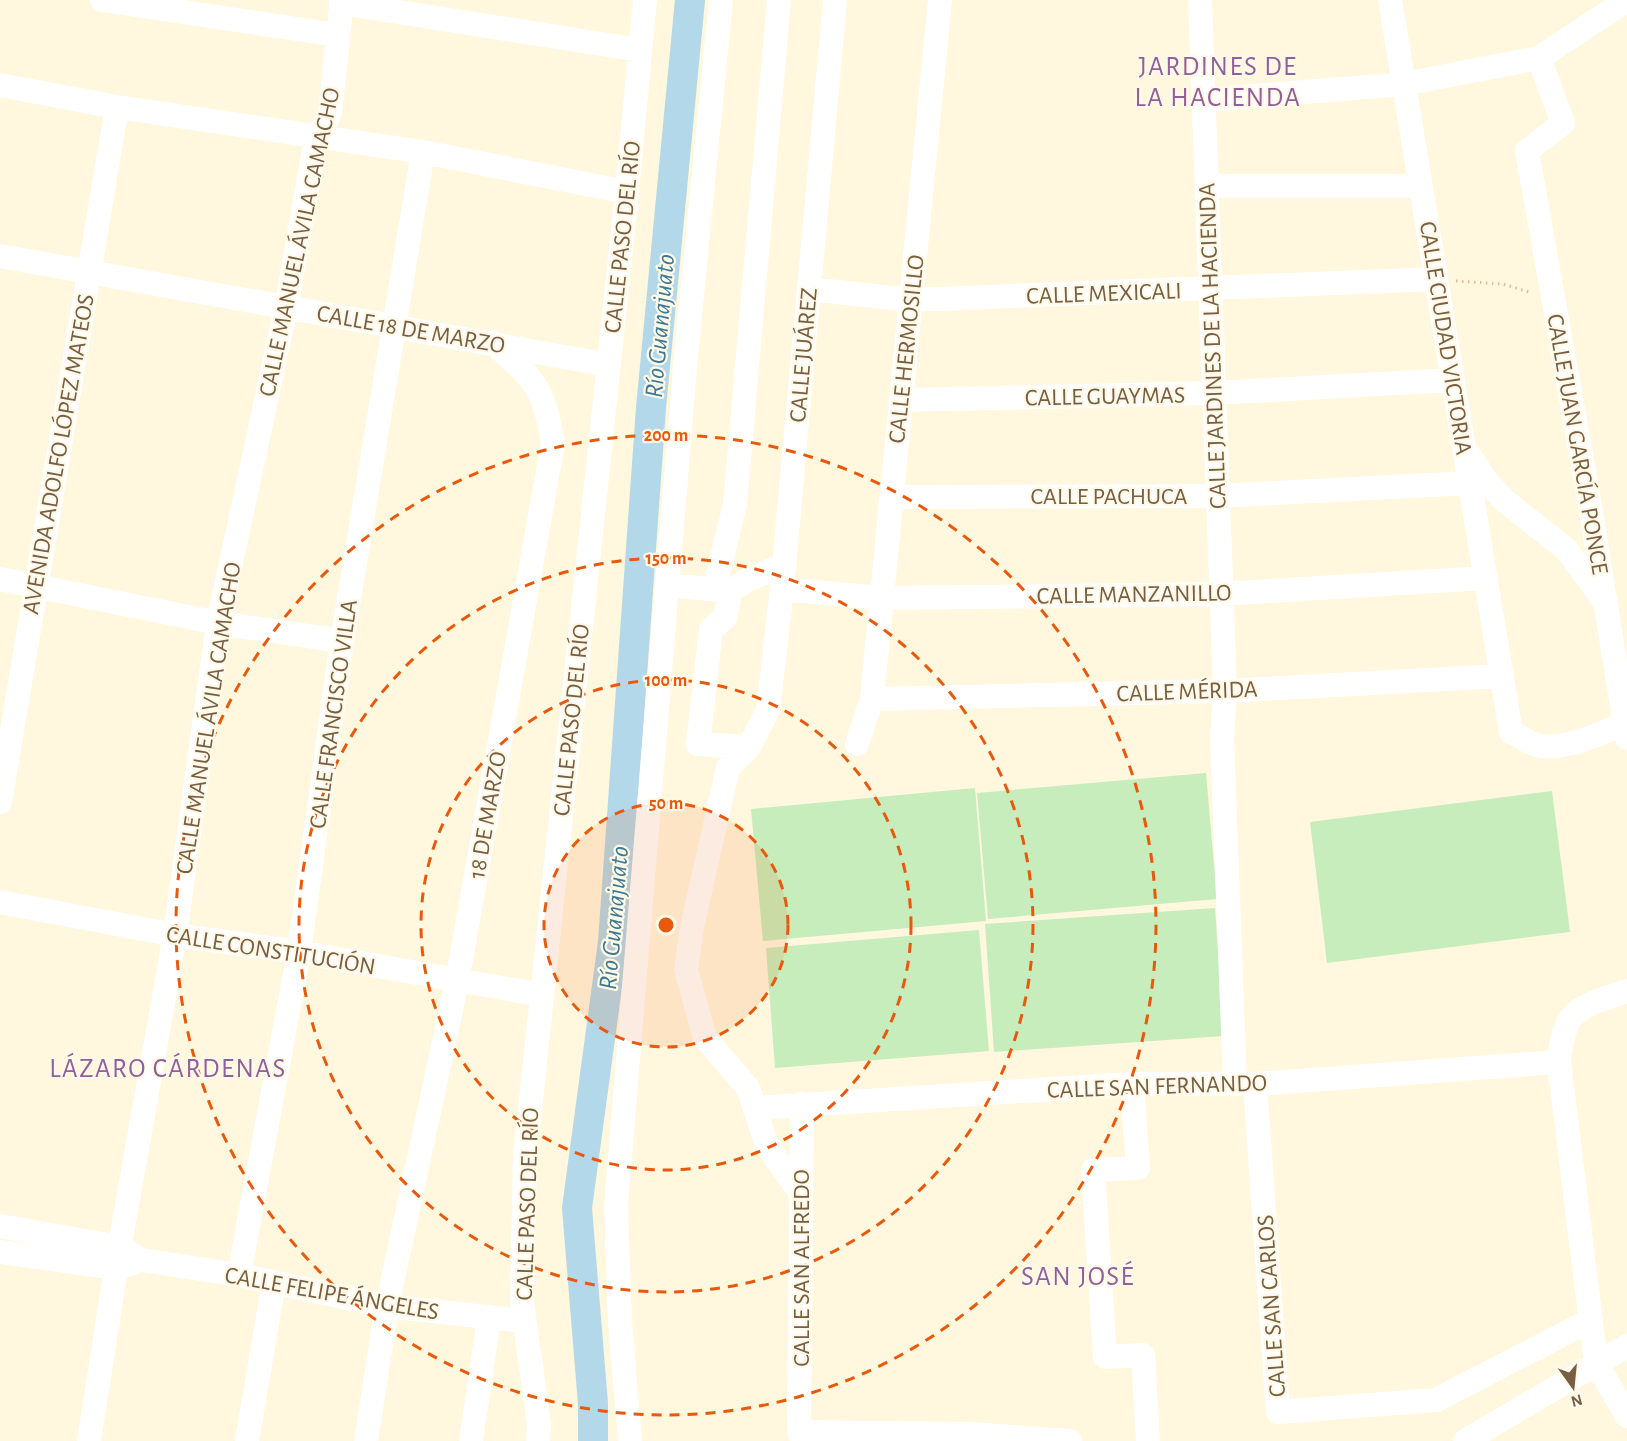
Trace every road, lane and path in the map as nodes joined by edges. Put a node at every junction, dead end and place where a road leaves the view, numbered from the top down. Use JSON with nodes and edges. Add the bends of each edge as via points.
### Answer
{"nodes":[{"id":1,"x":102,"y":0,"type":"edge"},
{"id":2,"x":645,"y":0,"type":"edge"},
{"id":3,"x":721,"y":0,"type":"edge"},
{"id":4,"x":779,"y":0,"type":"edge"},
{"id":5,"x":835,"y":0,"type":"edge"},
{"id":6,"x":940,"y":0,"type":"edge"},
{"id":7,"x":1200,"y":0,"type":"edge"},
{"id":8,"x":1390,"y":0,"type":"edge"},
{"id":9,"x":1627,"y":0,"type":"edge"},
{"id":10,"x":342,"y":2,"type":"edge"},
{"id":11,"x":338,"y":35,"type":"junction"},
{"id":12,"x":640,"y":50,"type":"junction"},
{"id":13,"x":1539,"y":58,"type":"junction"},
{"id":14,"x":1404,"y":84,"type":"junction"},
{"id":15,"x":0,"y":85,"type":"edge"},
{"id":16,"x":1205,"y":100,"type":"junction"},
{"id":17,"x":117,"y":106,"type":"junction"},
{"id":18,"x":319,"y":137,"type":"junction"},
{"id":19,"x":423,"y":152,"type":"junction"},
{"id":20,"x":1207,"y":186,"type":"junction"},
{"id":21,"x":1421,"y":186,"type":"junction"},
{"id":22,"x":627,"y":192,"type":"junction"},
{"id":23,"x":0,"y":256,"type":"edge"},
{"id":24,"x":89,"y":271,"type":"junction"},
{"id":25,"x":1436,"y":279,"type":"junction"},
{"id":26,"x":809,"y":289,"type":"junction"},
{"id":27,"x":1209,"y":290,"type":"junction"},
{"id":28,"x":1553,"y":299,"type":"junction"},
{"id":29,"x":911,"y":300,"type":"junction"},
{"id":30,"x":286,"y":308,"type":"junction"},
{"id":31,"x":394,"y":325,"type":"junction"},
{"id":32,"x":492,"y":342,"type":"junction"},
{"id":33,"x":609,"y":365,"type":"junction"},
{"id":34,"x":1453,"y":380,"type":"junction"},
{"id":35,"x":1214,"y":393,"type":"junction"},
{"id":36,"x":901,"y":400,"type":"junction"},
{"id":37,"x":1462,"y":443,"type":"junction"},
{"id":38,"x":1470,"y":483,"type":"junction"},
{"id":39,"x":1218,"y":495,"type":"junction"},
{"id":40,"x":892,"y":497,"type":"junction"},
{"id":41,"x":784,"y":577,"type":"junction"},
{"id":42,"x":0,"y":579,"type":"edge"},
{"id":43,"x":1486,"y":579,"type":"junction"},
{"id":44,"x":36,"y":585,"type":"junction"},
{"id":45,"x":666,"y":585,"type":"junction"},
{"id":46,"x":722,"y":590,"type":"junction"},
{"id":47,"x":1220,"y":594,"type":"junction"},
{"id":48,"x":882,"y":598,"type":"junction"},
{"id":49,"x":1606,"y":604,"type":"junction"},
{"id":50,"x":218,"y":623,"type":"junction"},
{"id":51,"x":342,"y":641,"type":"junction"},
{"id":52,"x":1622,"y":667,"type":"edge"},
{"id":53,"x":1502,"y":676,"type":"junction"},
{"id":54,"x":1225,"y":691,"type":"junction"},
{"id":55,"x":872,"y":699,"type":"junction"},
{"id":56,"x":1626,"y":730,"type":"edge"},
{"id":57,"x":857,"y":744,"type":"dead end"},
{"id":58,"x":749,"y":747,"type":"junction"},
{"id":59,"x":0,"y":802,"type":"edge"},
{"id":60,"x":0,"y":902,"type":"edge"},
{"id":61,"x":175,"y":935,"type":"junction"},
{"id":62,"x":299,"y":952,"type":"junction"},
{"id":63,"x":457,"y":982,"type":"junction"},
{"id":64,"x":1627,"y":991,"type":"edge"},
{"id":65,"x":542,"y":995,"type":"junction"},
{"id":66,"x":1559,"y":1062,"type":"junction"},
{"id":67,"x":1132,"y":1084,"type":"junction"},
{"id":68,"x":1245,"y":1084,"type":"junction"},
{"id":69,"x":802,"y":1104,"type":"junction"},
{"id":70,"x":754,"y":1108,"type":"junction"},
{"id":71,"x":801,"y":1194,"type":"junction"},
{"id":72,"x":0,"y":1226,"type":"edge"},
{"id":73,"x":0,"y":1252,"type":"edge"},
{"id":74,"x":118,"y":1258,"type":"junction"},
{"id":75,"x":239,"y":1275,"type":"junction"},
{"id":76,"x":274,"y":1282,"type":"junction"},
{"id":77,"x":387,"y":1306,"type":"junction"},
{"id":78,"x":489,"y":1319,"type":"junction"},
{"id":79,"x":1591,"y":1320,"type":"junction"},
{"id":80,"x":523,"y":1321,"type":"junction"},
{"id":81,"x":1627,"y":1346,"type":"edge"},
{"id":82,"x":1596,"y":1363,"type":"junction"},
{"id":83,"x":1627,"y":1416,"type":"edge"},
{"id":84,"x":89,"y":1441,"type":"edge"},
{"id":85,"x":247,"y":1441,"type":"edge"},
{"id":86,"x":366,"y":1441,"type":"edge"},
{"id":87,"x":471,"y":1441,"type":"edge"},
{"id":88,"x":538,"y":1441,"type":"edge"},
{"id":89,"x":630,"y":1441,"type":"edge"},
{"id":90,"x":1070,"y":1441,"type":"edge"},
{"id":91,"x":1148,"y":1441,"type":"edge"},
{"id":92,"x":1465,"y":1441,"type":"edge"}],
"edges":[{"from":1,"to":11,"type":"street"},
{"from":2,"to":12,"type":"street","name":"CALLE PASO DEL RÍO"},
{"from":3,"to":45,"type":"street"},
{"from":4,"to":46,"type":"street","via":[[735,505]]},
{"from":5,"to":26,"type":"street","name":"CALLE JUÁREZ"},
{"from":6,"to":29,"type":"street","name":"CALLE HERMOSILLO"},
{"from":7,"to":16,"type":"street","name":"CALLE JARDINES DE LA HACIENDA"},
{"from":8,"to":14,"type":"street","name":"CALLE CIUDAD VICTORIA"},
{"from":9,"to":13,"type":"street"},
{"from":10,"to":11,"type":"street","name":"CALLE MANUEL ÁVILA CAMACHO"},
{"from":10,"to":12,"type":"street"},
{"from":11,"to":18,"type":"street","name":"CALLE MANUEL ÁVILA CAMACHO","via":[[330,113]]},
{"from":12,"to":22,"type":"street","name":"CALLE PASO DEL RÍO"},
{"from":13,"to":14,"type":"street"},
{"from":13,"to":28,"type":"street","name":"CALLE JUAN GARCÍA PONCE","via":[[1563,123],[1527,151]]},
{"from":14,"to":16,"type":"street"},
{"from":14,"to":21,"type":"street","name":"CALLE CIUDAD VICTORIA"},
{"from":15,"to":17,"type":"street"},
{"from":16,"to":20,"type":"street","name":"CALLE JARDINES DE LA HACIENDA"},
{"from":17,"to":18,"type":"street"},
{"from":17,"to":24,"type":"street","name":"AVENIDA ADOLFO LÓPEZ MATEOS"},
{"from":18,"to":19,"type":"street"},
{"from":18,"to":30,"type":"street","name":"CALLE MANUEL ÁVILA CAMACHO"},
{"from":19,"to":22,"type":"street"},
{"from":19,"to":31,"type":"street","name":"CALLE FRANCISCO VILLA"},
{"from":20,"to":21,"type":"street"},
{"from":20,"to":27,"type":"street","name":"CALLE JARDINES DE LA HACIENDA"},
{"from":21,"to":25,"type":"street","name":"CALLE CIUDAD VICTORIA"},
{"from":22,"to":33,"type":"street","name":"CALLE PASO DEL RÍO"},
{"from":23,"to":24,"type":"street","name":"CALLE 18 DE MARZO"},
{"from":24,"to":30,"type":"street","name":"CALLE 18 DE MARZO"},
{"from":24,"to":44,"type":"street","name":"AVENIDA ADOLFO LÓPEZ MATEOS"},
{"from":25,"to":27,"type":"street","name":"CALLE MEXICALI"},
{"from":25,"to":28,"type":"path","via":[[1503,284]]},
{"from":25,"to":34,"type":"street","name":"CALLE CIUDAD VICTORIA"},
{"from":26,"to":29,"type":"street","name":"CALLE MEXICALI"},
{"from":26,"to":41,"type":"street","name":"CALLE JUÁREZ"},
{"from":27,"to":29,"type":"street","name":"CALLE MEXICALI"},
{"from":27,"to":35,"type":"street","name":"CALLE JARDINES DE LA HACIENDA"},
{"from":28,"to":49,"type":"street","name":"CALLE JUAN GARCÍA PONCE"},
{"from":29,"to":36,"type":"street","name":"CALLE HERMOSILLO"},
{"from":30,"to":31,"type":"street","name":"CALLE 18 DE MARZO"},
{"from":30,"to":50,"type":"street","name":"CALLE MANUEL ÁVILA CAMACHO"},
{"from":31,"to":32,"type":"street","name":"CALLE 18 DE MARZO"},
{"from":31,"to":51,"type":"street","name":"CALLE FRANCISCO VILLA"},
{"from":32,"to":33,"type":"street","name":"CALLE 18 DE MARZO"},
{"from":32,"to":63,"type":"street","name":"18 DE MARZO","via":[[536,384],[546,406],[553,443]]},
{"from":33,"to":65,"type":"street","name":"CALLE PASO DEL RÍO"},
{"from":34,"to":35,"type":"street","name":"CALLE GUAYMAS"},
{"from":34,"to":37,"type":"street","name":"CALLE CIUDAD VICTORIA"},
{"from":35,"to":36,"type":"street","name":"CALLE GUAYMAS"},
{"from":35,"to":39,"type":"street","name":"CALLE JARDINES DE LA HACIENDA"},
{"from":36,"to":40,"type":"street","name":"CALLE HERMOSILLO"},
{"from":37,"to":38,"type":"street","name":"CALLE CIUDAD VICTORIA"},
{"from":37,"to":49,"type":"street","via":[[1487,482],[1567,550]]},
{"from":38,"to":39,"type":"street","name":"CALLE PACHUCA"},
{"from":38,"to":43,"type":"street","name":"CALLE CIUDAD VICTORIA"},
{"from":39,"to":40,"type":"street","name":"CALLE PACHUCA"},
{"from":39,"to":47,"type":"street","name":"CALLE JARDINES DE LA HACIENDA"},
{"from":40,"to":48,"type":"street","name":"CALLE HERMOSILLO"},
{"from":41,"to":46,"type":"street","via":[[749,579]]},
{"from":41,"to":48,"type":"street","name":"CALLE MANZANILLO"},
{"from":41,"to":58,"type":"street","name":"CALLE JUÁREZ","via":[[768,710]]},
{"from":42,"to":44,"type":"street"},
{"from":43,"to":47,"type":"street","name":"CALLE MANZANILLO"},
{"from":43,"to":53,"type":"street","name":"CALLE CIUDAD VICTORIA"},
{"from":44,"to":50,"type":"street"},
{"from":44,"to":59,"type":"street","name":"AVENIDA ADOLFO LÓPEZ MATEOS"},
{"from":45,"to":46,"type":"street"},
{"from":45,"to":89,"type":"street","via":[[616,1205]]},
{"from":46,"to":58,"type":"street","via":[[725,618],[711,630],[698,744]]},
{"from":47,"to":48,"type":"street","name":"CALLE MANZANILLO"},
{"from":47,"to":54,"type":"street","name":"CALLE JARDINES DE LA HACIENDA"},
{"from":48,"to":55,"type":"street","name":"CALLE HERMOSILLO"},
{"from":49,"to":52,"type":"street","name":"CALLE JUAN GARCÍA PONCE"},
{"from":50,"to":51,"type":"street"},
{"from":50,"to":61,"type":"street","name":"CALLE MANUEL ÁVILA CAMACHO"},
{"from":51,"to":62,"type":"street","name":"CALLE FRANCISCO VILLA"},
{"from":52,"to":56,"type":"street","name":"CALLE JUAN GARCÍA PONCE"},
{"from":53,"to":54,"type":"street","name":"CALLE MÉRIDA"},
{"from":53,"to":56,"type":"street","name":"CALLE CIUDAD VICTORIA","via":[[1512,732],[1538,746]]},
{"from":54,"to":55,"type":"street","name":"CALLE MÉRIDA"},
{"from":54,"to":68,"type":"street","name":"CALLE JARDINES DE LA HACIENDA","via":[[1222,740]]},
{"from":55,"to":57,"type":"street","name":"CALLE HERMOSILLO"},
{"from":58,"to":70,"type":"street","via":[[728,768],[686,970],[705,1038],[748,1088]]},
{"from":60,"to":61,"type":"street","name":"CALLE CONSTITUCIÓN"},
{"from":61,"to":62,"type":"street","name":"CALLE CONSTITUCIÓN"},
{"from":61,"to":74,"type":"street","name":"CALLE MANUEL ÁVILA CAMACHO"},
{"from":62,"to":63,"type":"street","name":"CALLE CONSTITUCIÓN"},
{"from":62,"to":75,"type":"street","name":"CALLE FRANCISCO VILLA"},
{"from":63,"to":65,"type":"street","name":"CALLE CONSTITUCIÓN"},
{"from":63,"to":77,"type":"street","name":"18 DE MARZO"},
{"from":64,"to":66,"type":"street","via":[[1578,1009],[1562,1034]]},
{"from":65,"to":80,"type":"street","name":"CALLE PASO DEL RÍO","via":[[525,1157]]},
{"from":66,"to":68,"type":"street","name":"CALLE SAN FERNANDO"},
{"from":66,"to":79,"type":"street"},
{"from":67,"to":68,"type":"street","name":"CALLE SAN FERNANDO"},
{"from":67,"to":69,"type":"street","name":"CALLE SAN FERNANDO"},
{"from":67,"to":91,"type":"street","via":[[1138,1168],[1093,1170],[1105,1357],[1143,1355]]},
{"from":68,"to":79,"type":"street","name":"CALLE SAN CARLOS","via":[[1278,1412],[1436,1401]]},
{"from":69,"to":70,"type":"street","name":"CALLE SAN FERNANDO"},
{"from":69,"to":71,"type":"street","name":"CALLE SAN ALFREDO"},
{"from":70,"to":71,"type":"street","via":[[767,1145]]},
{"from":71,"to":90,"type":"street","name":"CALLE SAN ALFREDO","via":[[799,1431],[969,1434]]},
{"from":72,"to":74,"type":"street","name":"CALLE FELIPE ÁNGELES"},
{"from":73,"to":74,"type":"street","name":"CALLE FELIPE ÁNGELES"},
{"from":74,"to":75,"type":"street","name":"CALLE FELIPE ÁNGELES"},
{"from":74,"to":84,"type":"street","name":"CALLE MANUEL ÁVILA CAMACHO"},
{"from":75,"to":76,"type":"street","name":"CALLE FELIPE ÁNGELES"},
{"from":76,"to":77,"type":"street","name":"CALLE FELIPE ÁNGELES"},
{"from":76,"to":85,"type":"street"},
{"from":77,"to":78,"type":"street","name":"CALLE FELIPE ÁNGELES"},
{"from":77,"to":86,"type":"street","name":"18 DE MARZO"},
{"from":78,"to":80,"type":"street","name":"CALLE FELIPE ÁNGELES"},
{"from":78,"to":87,"type":"street"},
{"from":79,"to":82,"type":"street"},
{"from":80,"to":88,"type":"street","name":"CALLE PASO DEL RÍO","via":[[539,1424]]},
{"from":81,"to":82,"type":"street"},
{"from":82,"to":83,"type":"street"},
{"from":82,"to":92,"type":"street"}]}
